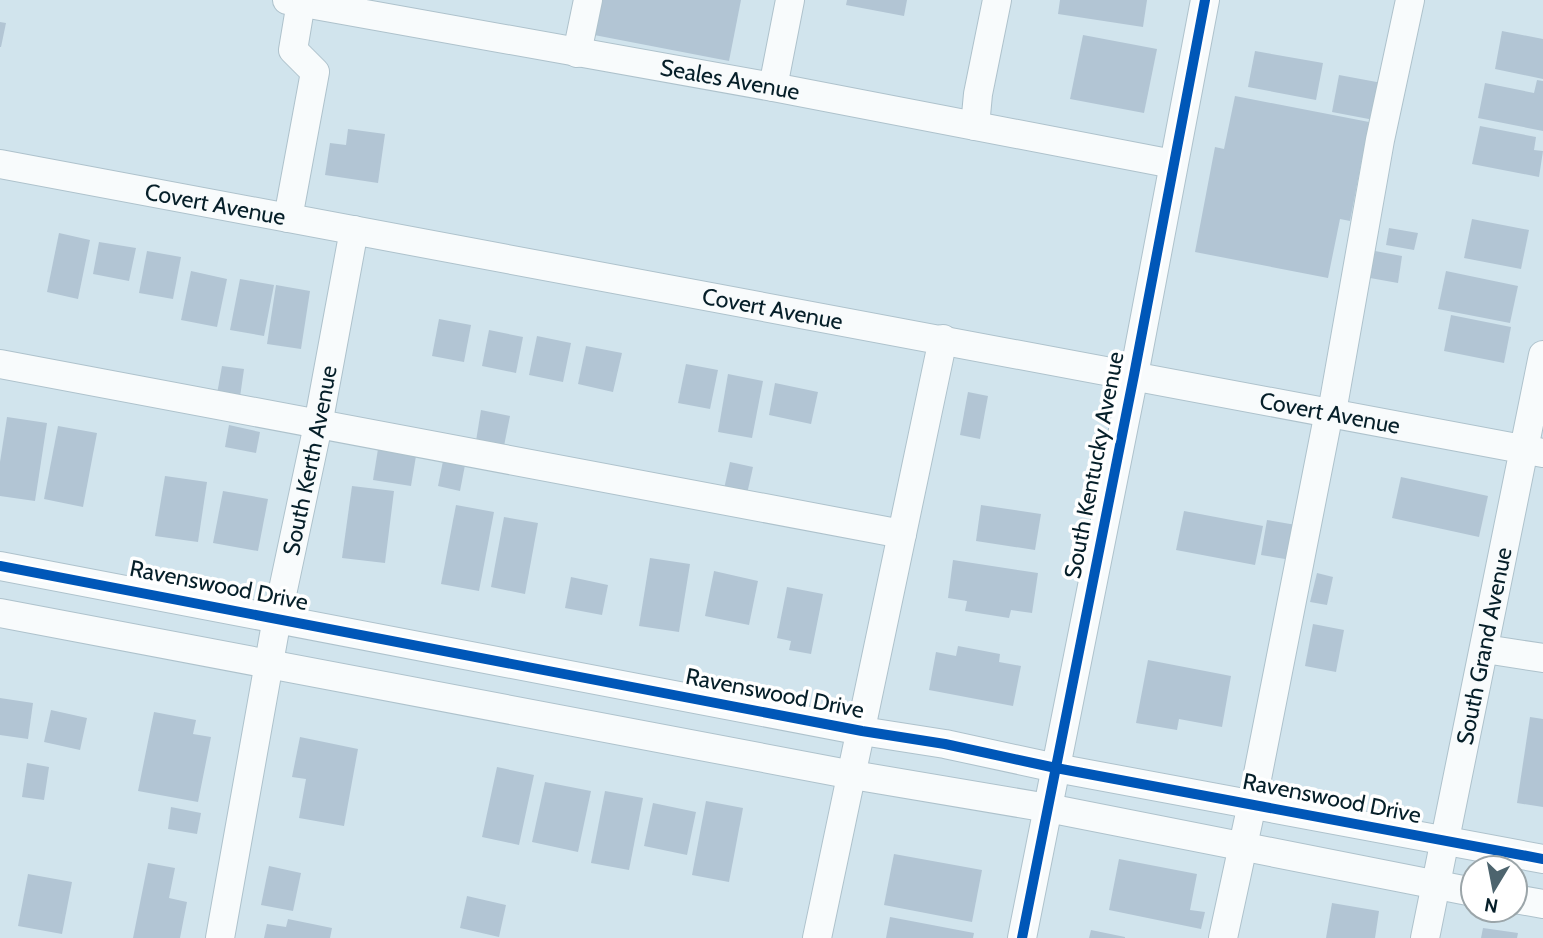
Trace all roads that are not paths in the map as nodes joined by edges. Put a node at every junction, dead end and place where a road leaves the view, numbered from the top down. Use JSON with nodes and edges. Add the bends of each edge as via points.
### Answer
{"nodes":[{"id":1,"x":587,"y":0,"type":"edge"},
{"id":2,"x":790,"y":0,"type":"edge"},
{"id":3,"x":997,"y":0,"type":"edge"},
{"id":4,"x":1205,"y":0,"type":"edge"},
{"id":5,"x":1410,"y":0,"type":"edge"},
{"id":6,"x":294,"y":1,"type":"edge"},
{"id":7,"x":378,"y":8,"type":"edge"},
{"id":8,"x":577,"y":53,"type":"junction"},
{"id":9,"x":773,"y":87,"type":"junction"},
{"id":10,"x":975,"y":126,"type":"junction"},
{"id":11,"x":0,"y":164,"type":"edge"},
{"id":12,"x":1173,"y":164,"type":"junction"},
{"id":13,"x":288,"y":218,"type":"junction"},
{"id":14,"x":355,"y":230,"type":"junction"},
{"id":15,"x":943,"y":339,"type":"junction"},
{"id":16,"x":1543,"y":355,"type":"edge"},
{"id":17,"x":0,"y":363,"type":"edge"},
{"id":18,"x":1134,"y":375,"type":"junction"},
{"id":19,"x":1330,"y":412,"type":"junction"},
{"id":20,"x":318,"y":425,"type":"junction"},
{"id":21,"x":1534,"y":451,"type":"edge"},
{"id":22,"x":902,"y":534,"type":"junction"},
{"id":23,"x":0,"y":566,"type":"edge"},
{"id":24,"x":0,"y":613,"type":"edge"},
{"id":25,"x":277,"y":618,"type":"junction"},
{"id":26,"x":1485,"y":649,"type":"junction"},
{"id":27,"x":1543,"y":658,"type":"edge"},
{"id":28,"x":269,"y":663,"type":"junction"},
{"id":29,"x":862,"y":731,"type":"junction"},
{"id":30,"x":1056,"y":768,"type":"junction"},
{"id":31,"x":853,"y":775,"type":"junction"},
{"id":32,"x":1252,"y":804,"type":"junction"},
{"id":33,"x":1048,"y":808,"type":"junction"},
{"id":34,"x":1444,"y":841,"type":"junction"},
{"id":35,"x":1243,"y":847,"type":"junction"},
{"id":36,"x":1543,"y":859,"type":"edge"},
{"id":37,"x":1434,"y":885,"type":"junction"},
{"id":38,"x":1459,"y":889,"type":"edge"},
{"id":39,"x":219,"y":938,"type":"edge"},
{"id":40,"x":817,"y":938,"type":"edge"},
{"id":41,"x":1022,"y":938,"type":"edge"},
{"id":42,"x":1223,"y":938,"type":"edge"},
{"id":43,"x":1424,"y":938,"type":"edge"}],
"edges":[{"from":1,"to":8,"type":"street"},
{"from":2,"to":9,"type":"street"},
{"from":3,"to":10,"type":"street"},
{"from":4,"to":12,"type":"street","name":"South Kentucky Avenue"},
{"from":5,"to":19,"type":"street"},
{"from":6,"to":7,"type":"street","name":"Seales Avenue"},
{"from":6,"to":13,"type":"street","via":[[293,50],[315,72]]},
{"from":7,"to":8,"type":"street","name":"Seales Avenue"},
{"from":8,"to":9,"type":"street","name":"Seales Avenue"},
{"from":9,"to":10,"type":"street","name":"Seales Avenue"},
{"from":10,"to":12,"type":"street","name":"Seales Avenue"},
{"from":11,"to":13,"type":"street","name":"Covert Avenue"},
{"from":12,"to":18,"type":"street","name":"South Kentucky Avenue"},
{"from":13,"to":14,"type":"street","name":"Covert Avenue"},
{"from":14,"to":15,"type":"street","name":"Covert Avenue"},
{"from":14,"to":20,"type":"street","name":"South Kerth Avenue"},
{"from":15,"to":18,"type":"street","name":"Covert Avenue"},
{"from":15,"to":22,"type":"street"},
{"from":16,"to":21,"type":"street","name":"South Grand Avenue"},
{"from":17,"to":20,"type":"street"},
{"from":18,"to":19,"type":"street","name":"Covert Avenue"},
{"from":18,"to":30,"type":"street","name":"South Kentucky Avenue"},
{"from":19,"to":21,"type":"street","name":"Covert Avenue"},
{"from":19,"to":32,"type":"street"},
{"from":20,"to":22,"type":"street"},
{"from":20,"to":25,"type":"street","name":"South Kerth Avenue"},
{"from":21,"to":26,"type":"street","name":"South Grand Avenue"},
{"from":22,"to":29,"type":"street"},
{"from":23,"to":25,"type":"street","name":"Ravenswood Drive"},
{"from":24,"to":28,"type":"street"},
{"from":25,"to":28,"type":"street","name":"South Kerth Avenue"},
{"from":25,"to":29,"type":"street","name":"Ravenswood Drive"},
{"from":26,"to":27,"type":"street"},
{"from":26,"to":34,"type":"street","name":"South Grand Avenue"},
{"from":28,"to":31,"type":"street"},
{"from":28,"to":39,"type":"street","name":"South Kerth Avenue"},
{"from":29,"to":30,"type":"street","name":"Ravenswood Drive"},
{"from":29,"to":31,"type":"street"},
{"from":30,"to":32,"type":"street","name":"Ravenswood Drive"},
{"from":30,"to":33,"type":"street","name":"South Kentucky Avenue"},
{"from":31,"to":33,"type":"street"},
{"from":31,"to":40,"type":"street"},
{"from":32,"to":34,"type":"street","name":"Ravenswood Drive"},
{"from":32,"to":35,"type":"street"},
{"from":33,"to":35,"type":"street"},
{"from":33,"to":41,"type":"street","name":"South Kentucky Avenue"},
{"from":34,"to":36,"type":"street","name":"Ravenswood Drive"},
{"from":34,"to":37,"type":"street","name":"South Grand Avenue"},
{"from":35,"to":37,"type":"street"},
{"from":35,"to":42,"type":"street"},
{"from":37,"to":38,"type":"street"},
{"from":37,"to":43,"type":"street","name":"South Grand Avenue"}]}
